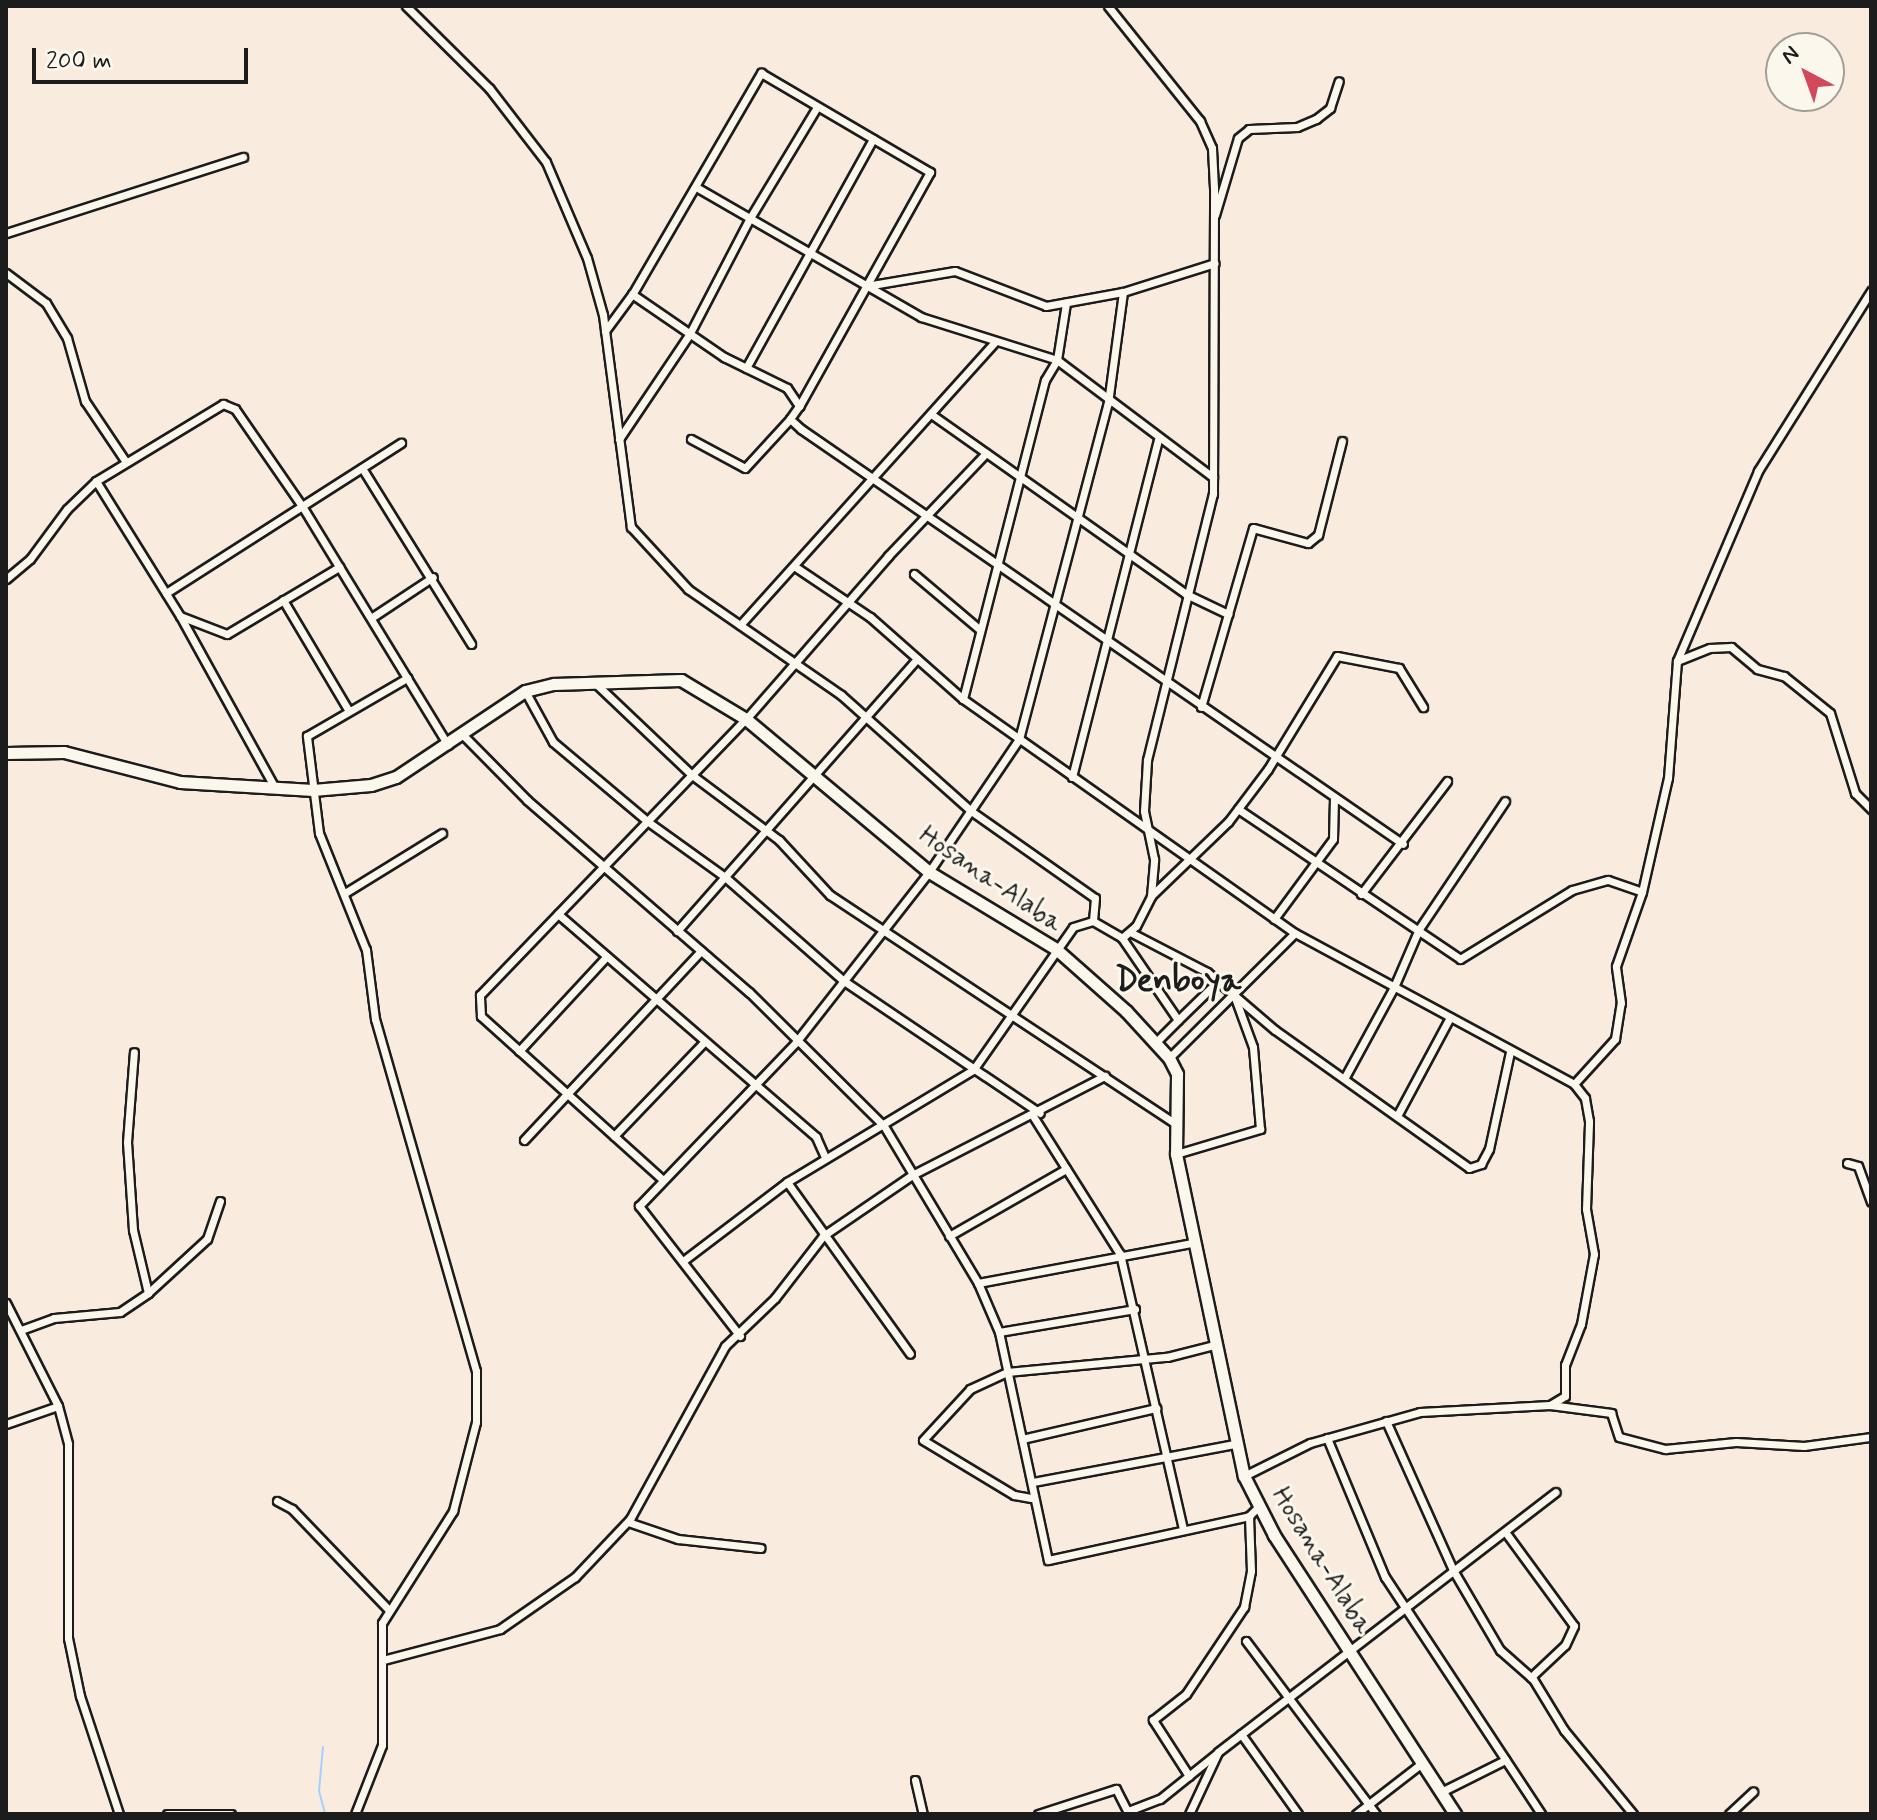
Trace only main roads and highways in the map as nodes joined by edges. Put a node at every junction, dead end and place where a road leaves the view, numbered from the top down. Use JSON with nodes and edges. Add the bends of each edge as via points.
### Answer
{"nodes":[{"id":1,"x":6,"y":753,"type":"edge"},
{"id":2,"x":1455,"y":1814,"type":"edge"}],
"edges":[{"from":1,"to":2,"type":"main road","name":"Hosana-Alaba","via":[[64,752],[180,782],[313,790],[371,785],[396,777],[525,691],[593,680],[681,680],[746,719],[929,872],[1056,949],[1169,1058],[1177,1074],[1176,1154],[1244,1476]]}]}
